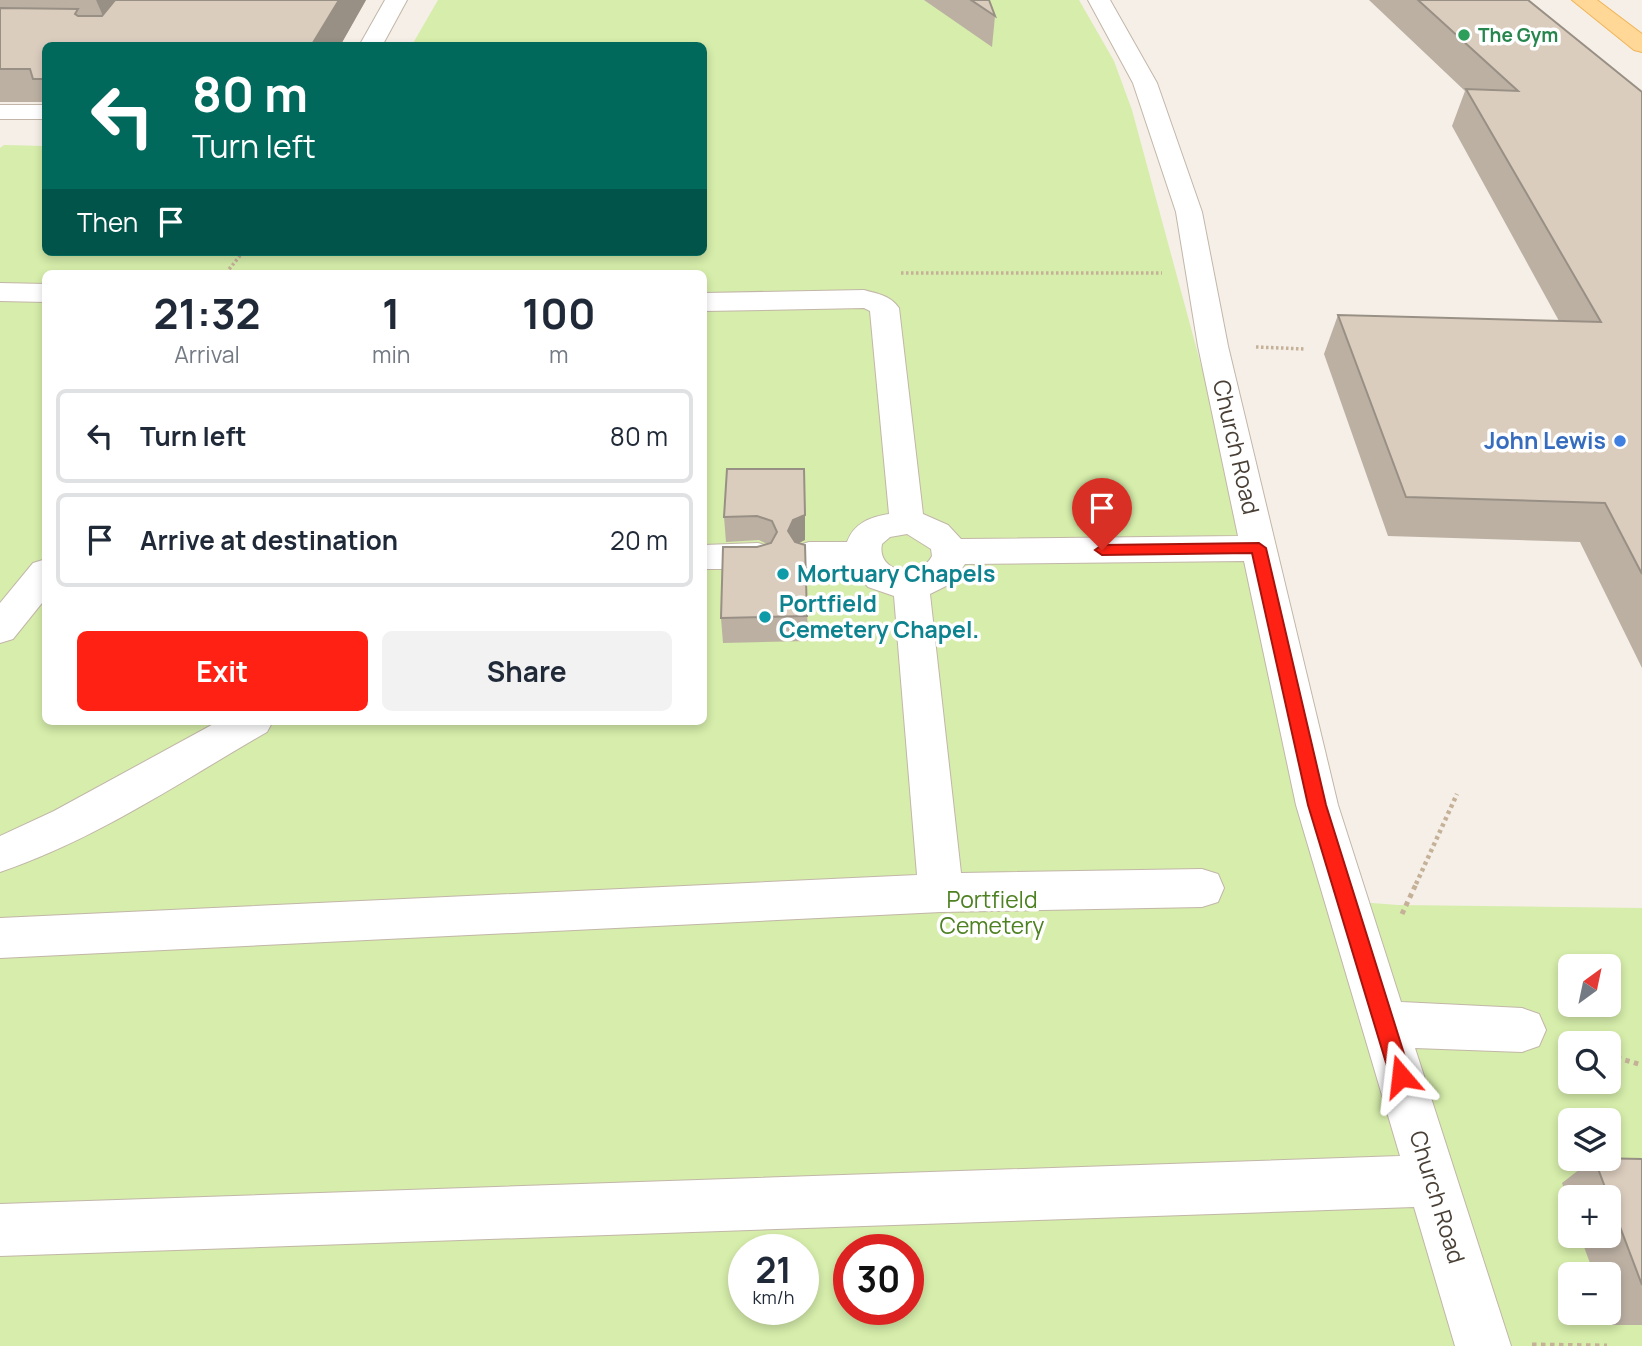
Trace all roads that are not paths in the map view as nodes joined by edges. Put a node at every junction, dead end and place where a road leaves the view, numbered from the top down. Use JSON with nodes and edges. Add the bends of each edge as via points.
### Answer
{"nodes":[{"id":1,"x":396,"y":0,"type":"edge"},
{"id":2,"x":1099,"y":0,"type":"edge"},
{"id":3,"x":1583,"y":0,"type":"edge"},
{"id":4,"x":372,"y":42,"type":"edge"},
{"id":5,"x":1642,"y":45,"type":"edge"},
{"id":6,"x":0,"y":112,"type":"edge"},
{"id":7,"x":42,"y":112,"type":"edge"},
{"id":8,"x":0,"y":292,"type":"edge"},
{"id":9,"x":42,"y":293,"type":"edge"},
{"id":10,"x":707,"y":302,"type":"edge"},
{"id":11,"x":907,"y":522,"type":"junction"},
{"id":12,"x":1259,"y":548,"type":"junction"},
{"id":13,"x":949,"y":552,"type":"junction"},
{"id":14,"x":861,"y":554,"type":"junction"},
{"id":15,"x":809,"y":555,"type":"dead end"},
{"id":16,"x":758,"y":556,"type":"edge"},
{"id":17,"x":707,"y":558,"type":"edge"},
{"id":18,"x":42,"y":577,"type":"edge"},
{"id":19,"x":911,"y":584,"type":"junction"},
{"id":20,"x":0,"y":629,"type":"edge"},
{"id":21,"x":246,"y":725,"type":"edge"},
{"id":22,"x":0,"y":854,"type":"edge"},
{"id":23,"x":1202,"y":888,"type":"dead end"},
{"id":24,"x":941,"y":893,"type":"junction"},
{"id":25,"x":0,"y":938,"type":"edge"},
{"id":26,"x":1384,"y":1024,"type":"junction"},
{"id":27,"x":1522,"y":1030,"type":"dead end"},
{"id":28,"x":1433,"y":1181,"type":"junction"},
{"id":29,"x":0,"y":1230,"type":"edge"},
{"id":30,"x":1483,"y":1345,"type":"edge"}],
"edges":[{"from":1,"to":4,"type":"street"},
{"from":2,"to":12,"type":"street","name":"Church Road","via":[[1145,83],[1189,212],[1213,346]]},
{"from":3,"to":5,"type":"main road"},
{"from":6,"to":7,"type":"street"},
{"from":8,"to":9,"type":"street"},
{"from":10,"to":11,"type":"street","via":[[864,299],[884,308]]},
{"from":11,"to":13,"type":"street","via":[[940,535]]},
{"from":11,"to":14,"type":"street","via":[[892,523],[869,534]]},
{"from":12,"to":13,"type":"street"},
{"from":12,"to":26,"type":"street","name":"Church Road","via":[[1317,805]]},
{"from":13,"to":19,"type":"street","via":[[944,570]]},
{"from":14,"to":15,"type":"street"},
{"from":14,"to":19,"type":"street","via":[[872,572],[883,579]]},
{"from":16,"to":17,"type":"street"},
{"from":18,"to":20,"type":"street"},
{"from":19,"to":24,"type":"street"},
{"from":21,"to":22,"type":"street","via":[[90,813]]},
{"from":23,"to":24,"type":"street"},
{"from":24,"to":25,"type":"street"},
{"from":26,"to":27,"type":"street"},
{"from":26,"to":28,"type":"street","name":"Church Road"},
{"from":28,"to":29,"type":"street"},
{"from":28,"to":30,"type":"street","name":"Church Road"}]}
